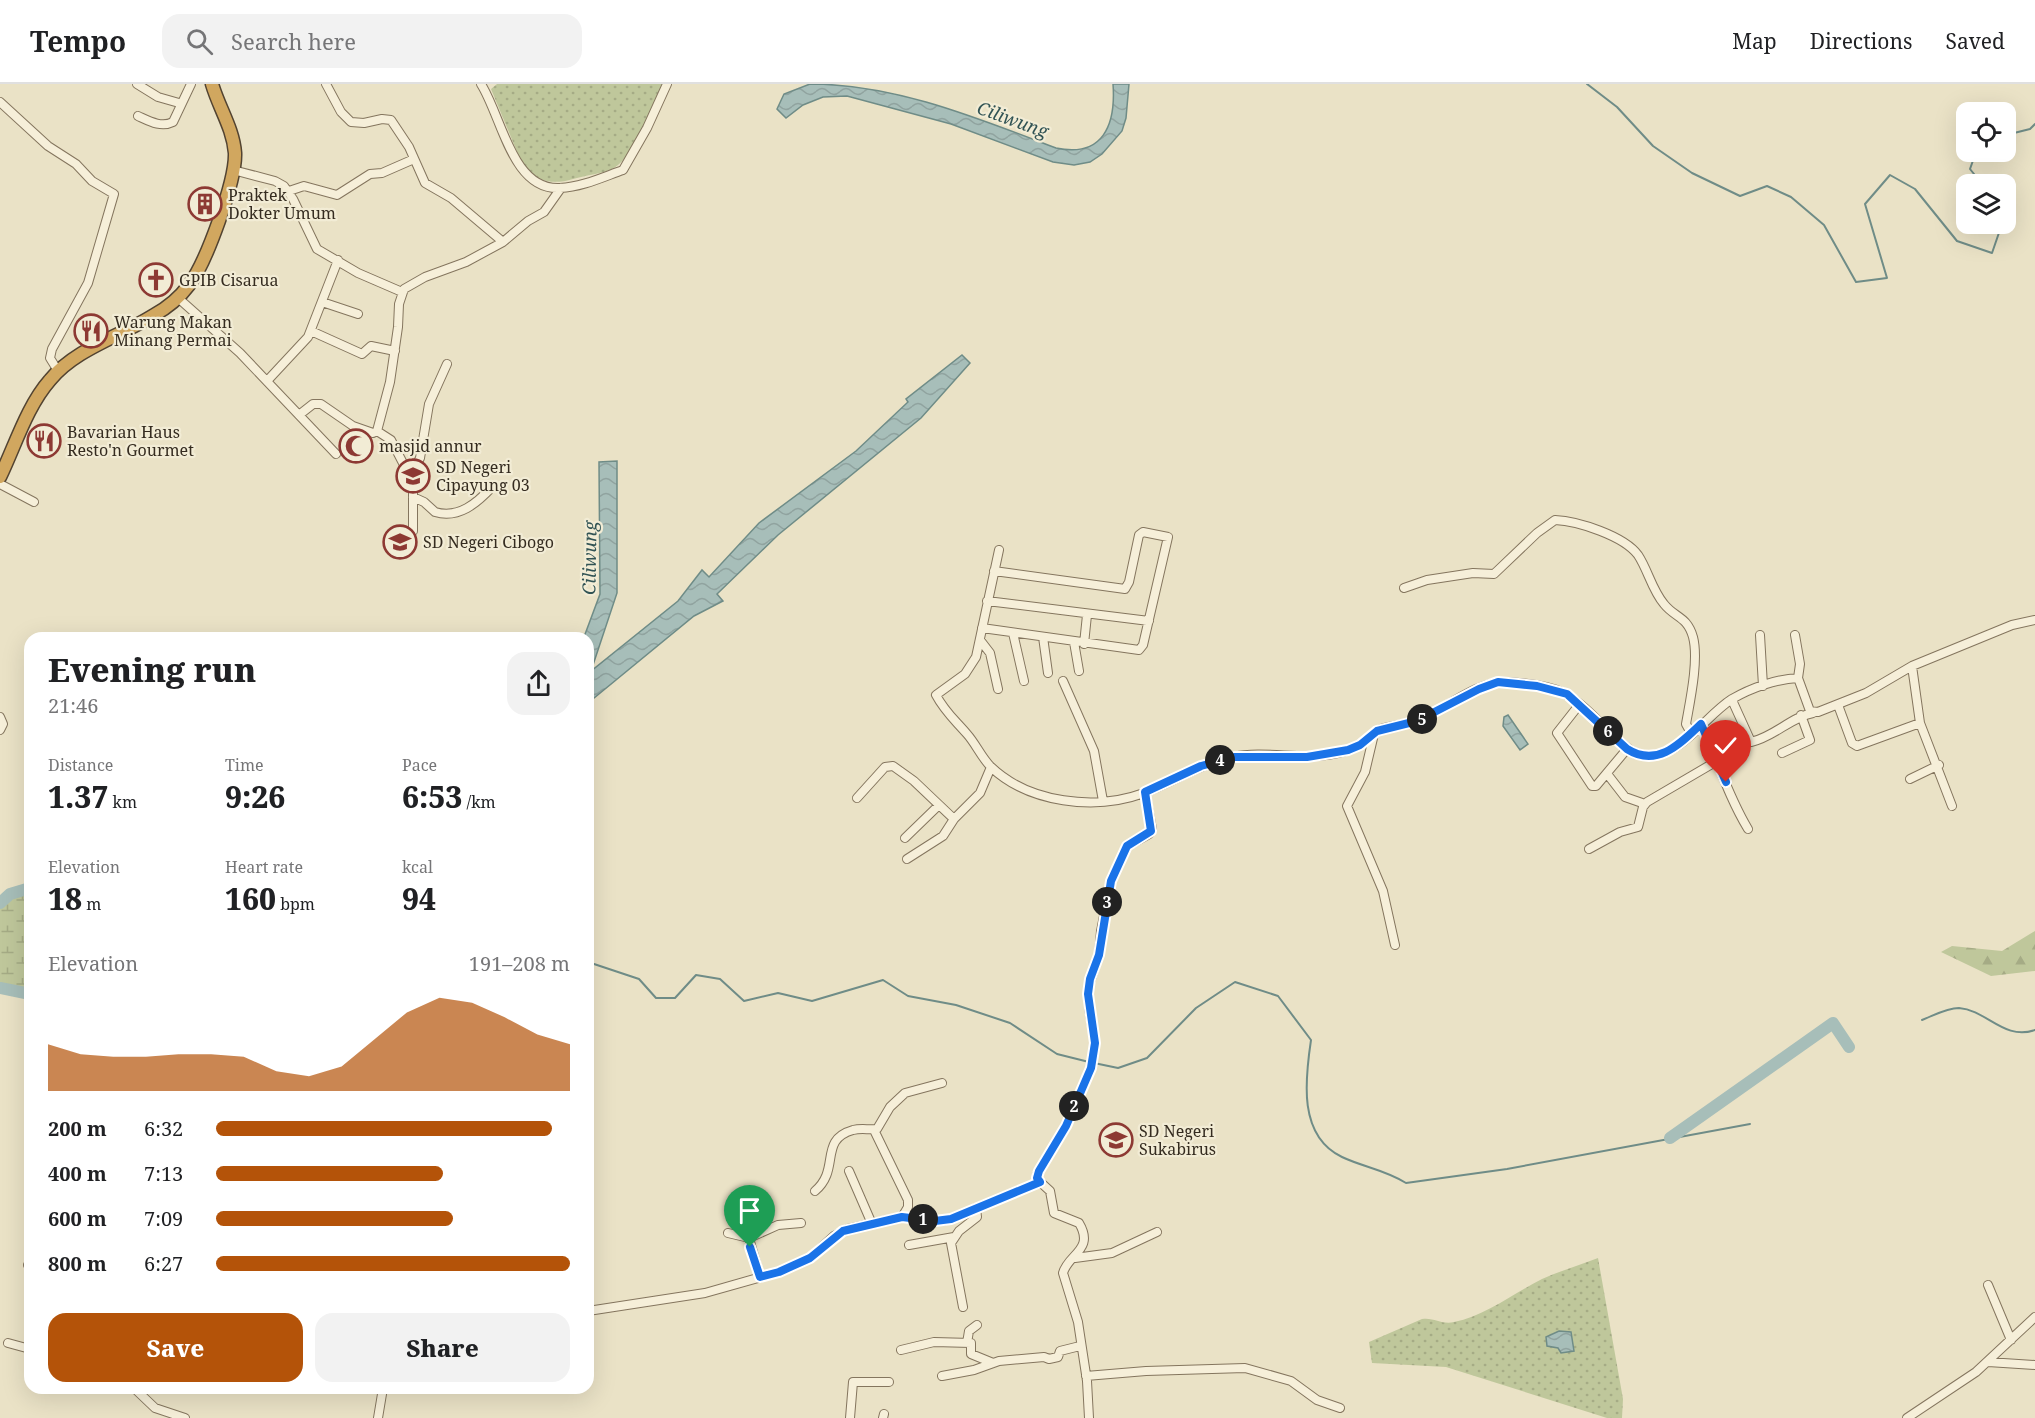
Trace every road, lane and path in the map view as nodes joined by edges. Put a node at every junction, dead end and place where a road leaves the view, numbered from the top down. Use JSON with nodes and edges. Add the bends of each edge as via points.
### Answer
{"nodes":[{"id":1,"x":137,"y":84,"type":"edge"},
{"id":2,"x":191,"y":84,"type":"edge"},
{"id":3,"x":212,"y":84,"type":"edge"},
{"id":4,"x":326,"y":84,"type":"edge"},
{"id":5,"x":481,"y":84,"type":"edge"},
{"id":6,"x":667,"y":84,"type":"edge"},
{"id":7,"x":0,"y":102,"type":"edge"},
{"id":8,"x":180,"y":103,"type":"junction"},
{"id":9,"x":138,"y":116,"type":"dead end"},
{"id":10,"x":414,"y":159,"type":"junction"},
{"id":11,"x":233,"y":170,"type":"junction"},
{"id":12,"x":561,"y":188,"type":"junction"},
{"id":13,"x":289,"y":191,"type":"junction"},
{"id":14,"x":503,"y":242,"type":"junction"},
{"id":15,"x":338,"y":260,"type":"junction"},
{"id":16,"x":402,"y":292,"type":"junction"},
{"id":17,"x":177,"y":297,"type":"junction"},
{"id":18,"x":322,"y":302,"type":"junction"},
{"id":19,"x":358,"y":314,"type":"dead end"},
{"id":20,"x":311,"y":332,"type":"junction"},
{"id":21,"x":395,"y":351,"type":"junction"},
{"id":22,"x":447,"y":364,"type":"dead end"},
{"id":23,"x":58,"y":371,"type":"junction"},
{"id":24,"x":267,"y":381,"type":"junction"},
{"id":25,"x":299,"y":415,"type":"junction"},
{"id":26,"x":377,"y":431,"type":"junction"},
{"id":27,"x":336,"y":454,"type":"dead end"},
{"id":28,"x":408,"y":469,"type":"junction"},
{"id":29,"x":0,"y":477,"type":"edge"},
{"id":30,"x":0,"y":484,"type":"edge"},
{"id":31,"x":492,"y":487,"type":"dead end"},
{"id":32,"x":413,"y":496,"type":"junction"},
{"id":33,"x":34,"y":502,"type":"dead end"},
{"id":34,"x":412,"y":531,"type":"dead end"},
{"id":35,"x":999,"y":550,"type":"dead end"},
{"id":36,"x":994,"y":571,"type":"junction"},
{"id":37,"x":1404,"y":588,"type":"dead end"},
{"id":38,"x":987,"y":601,"type":"junction"},
{"id":39,"x":1088,"y":615,"type":"junction"},
{"id":40,"x":2035,"y":620,"type":"edge"},
{"id":41,"x":1149,"y":621,"type":"junction"},
{"id":42,"x":982,"y":628,"type":"junction"},
{"id":43,"x":1013,"y":633,"type":"junction"},
{"id":44,"x":1760,"y":635,"type":"dead end"},
{"id":45,"x":1795,"y":635,"type":"dead end"},
{"id":46,"x":1043,"y":637,"type":"junction"},
{"id":47,"x":980,"y":640,"type":"junction"},
{"id":48,"x":1074,"y":642,"type":"junction"},
{"id":49,"x":1083,"y":644,"type":"junction"},
{"id":50,"x":1912,"y":666,"type":"junction"},
{"id":51,"x":1079,"y":671,"type":"dead end"},
{"id":52,"x":1048,"y":673,"type":"dead end"},
{"id":53,"x":1798,"y":678,"type":"junction"},
{"id":54,"x":1023,"y":681,"type":"dead end"},
{"id":55,"x":1063,"y":681,"type":"dead end"},
{"id":56,"x":1763,"y":686,"type":"junction"},
{"id":57,"x":998,"y":689,"type":"dead end"},
{"id":58,"x":1732,"y":700,"type":"junction"},
{"id":59,"x":1579,"y":705,"type":"junction"},
{"id":60,"x":1838,"y":705,"type":"junction"},
{"id":61,"x":1813,"y":713,"type":"junction"},
{"id":62,"x":1801,"y":715,"type":"junction"},
{"id":63,"x":0,"y":717,"type":"edge"},
{"id":64,"x":1920,"y":723,"type":"junction"},
{"id":65,"x":1701,"y":724,"type":"junction"},
{"id":66,"x":0,"y":730,"type":"edge"},
{"id":67,"x":1375,"y":732,"type":"junction"},
{"id":68,"x":1692,"y":733,"type":"junction"},
{"id":69,"x":1627,"y":749,"type":"junction"},
{"id":70,"x":1782,"y":753,"type":"dead end"},
{"id":71,"x":1717,"y":761,"type":"junction"},
{"id":72,"x":1939,"y":765,"type":"junction"},
{"id":73,"x":991,"y":767,"type":"junction"},
{"id":74,"x":1608,"y":775,"type":"junction"},
{"id":75,"x":1910,"y":779,"type":"dead end"},
{"id":76,"x":1145,"y":792,"type":"junction"},
{"id":77,"x":857,"y":798,"type":"dead end"},
{"id":78,"x":1103,"y":801,"type":"junction"},
{"id":79,"x":1645,"y":804,"type":"junction"},
{"id":80,"x":939,"y":805,"type":"junction"},
{"id":81,"x":1952,"y":806,"type":"dead end"},
{"id":82,"x":954,"y":819,"type":"junction"},
{"id":83,"x":1748,"y":829,"type":"dead end"},
{"id":84,"x":905,"y":838,"type":"dead end"},
{"id":85,"x":1589,"y":849,"type":"dead end"},
{"id":86,"x":907,"y":860,"type":"dead end"},
{"id":87,"x":1395,"y":945,"type":"dead end"},
{"id":88,"x":942,"y":1083,"type":"dead end"},
{"id":89,"x":874,"y":1130,"type":"junction"},
{"id":90,"x":849,"y":1171,"type":"dead end"},
{"id":91,"x":1040,"y":1182,"type":"junction"},
{"id":92,"x":815,"y":1191,"type":"dead end"},
{"id":93,"x":976,"y":1208,"type":"junction"},
{"id":94,"x":902,"y":1217,"type":"junction"},
{"id":95,"x":801,"y":1223,"type":"dead end"},
{"id":96,"x":872,"y":1224,"type":"junction"},
{"id":97,"x":1157,"y":1232,"type":"dead end"},
{"id":98,"x":728,"y":1233,"type":"dead end"},
{"id":99,"x":954,"y":1237,"type":"junction"},
{"id":100,"x":749,"y":1238,"type":"junction"},
{"id":101,"x":909,"y":1245,"type":"dead end"},
{"id":102,"x":1075,"y":1258,"type":"junction"},
{"id":103,"x":760,"y":1277,"type":"junction"},
{"id":104,"x":1988,"y":1285,"type":"dead end"},
{"id":105,"x":963,"y":1307,"type":"dead end"},
{"id":106,"x":594,"y":1310,"type":"edge"},
{"id":107,"x":2035,"y":1317,"type":"edge"},
{"id":108,"x":977,"y":1325,"type":"dead end"},
{"id":109,"x":2011,"y":1340,"type":"junction"},
{"id":110,"x":8,"y":1343,"type":"dead end"},
{"id":111,"x":967,"y":1343,"type":"junction"},
{"id":112,"x":1080,"y":1346,"type":"junction"},
{"id":113,"x":24,"y":1347,"type":"edge"},
{"id":114,"x":901,"y":1350,"type":"dead end"},
{"id":115,"x":1988,"y":1362,"type":"junction"},
{"id":116,"x":993,"y":1363,"type":"junction"},
{"id":117,"x":2035,"y":1365,"type":"edge"},
{"id":118,"x":942,"y":1376,"type":"dead end"},
{"id":119,"x":1086,"y":1376,"type":"junction"},
{"id":120,"x":889,"y":1382,"type":"dead end"},
{"id":121,"x":140,"y":1394,"type":"edge"},
{"id":122,"x":382,"y":1394,"type":"edge"},
{"id":123,"x":1340,"y":1408,"type":"dead end"},
{"id":124,"x":169,"y":1416,"type":"edge"},
{"id":125,"x":185,"y":1418,"type":"edge"},
{"id":126,"x":378,"y":1418,"type":"edge"},
{"id":127,"x":850,"y":1418,"type":"edge"},
{"id":128,"x":1089,"y":1418,"type":"edge"},
{"id":129,"x":1906,"y":1418,"type":"edge"}],
"edges":[{"from":1,"to":8,"type":"street","via":[[158,97]]},
{"from":2,"to":8,"type":"street"},
{"from":3,"to":11,"type":"highway","via":[[231,132]]},
{"from":4,"to":10,"type":"street","via":[[340,112],[351,122],[391,120]]},
{"from":5,"to":12,"type":"street","via":[[524,174],[538,184]]},
{"from":6,"to":12,"type":"street","via":[[623,170]]},
{"from":7,"to":23,"type":"street","via":[[48,146],[114,194],[88,283],[52,349],[50,358]]},
{"from":8,"to":9,"type":"street","via":[[174,120],[168,124]]},
{"from":10,"to":13,"type":"street","via":[[370,174],[337,195],[304,186]]},
{"from":10,"to":14,"type":"street","via":[[425,183],[461,205]]},
{"from":11,"to":13,"type":"street","via":[[275,181]]},
{"from":11,"to":17,"type":"highway","via":[[203,261],[190,285]]},
{"from":12,"to":14,"type":"street","via":[[544,212]]},
{"from":13,"to":15,"type":"street","via":[[313,244]]},
{"from":14,"to":16,"type":"street","via":[[425,277]]},
{"from":15,"to":16,"type":"street"},
{"from":15,"to":18,"type":"street"},
{"from":16,"to":21,"type":"street"},
{"from":17,"to":23,"type":"highway","via":[[156,314]]},
{"from":17,"to":24,"type":"street"},
{"from":18,"to":19,"type":"street"},
{"from":18,"to":20,"type":"street"},
{"from":20,"to":21,"type":"street","via":[[362,354],[371,346]]},
{"from":20,"to":24,"type":"street"},
{"from":21,"to":26,"type":"street"},
{"from":22,"to":28,"type":"street","via":[[429,404],[420,458]]},
{"from":23,"to":29,"type":"highway","via":[[35,404]]},
{"from":24,"to":25,"type":"street"},
{"from":25,"to":26,"type":"street","via":[[313,404],[321,404],[360,430]]},
{"from":25,"to":27,"type":"street"},
{"from":26,"to":28,"type":"street","via":[[391,440]]},
{"from":28,"to":32,"type":"street"},
{"from":30,"to":33,"type":"street"},
{"from":31,"to":32,"type":"street","via":[[479,502],[456,513],[435,512]]},
{"from":32,"to":34,"type":"street"},
{"from":35,"to":36,"type":"street"},
{"from":36,"to":38,"type":"street"},
{"from":36,"to":41,"type":"street","via":[[1125,589],[1139,535],[1166,535]]},
{"from":37,"to":68,"type":"street","via":[[1427,580],[1494,574],[1555,520],[1581,524],[1609,536],[1635,551],[1661,601],[1683,618],[1692,634],[1693,693],[1686,724]]},
{"from":38,"to":39,"type":"street"},
{"from":38,"to":42,"type":"street"},
{"from":39,"to":41,"type":"street"},
{"from":39,"to":49,"type":"street"},
{"from":40,"to":50,"type":"street"},
{"from":41,"to":49,"type":"street","via":[[1143,645],[1137,651]]},
{"from":42,"to":43,"type":"street"},
{"from":42,"to":47,"type":"street"},
{"from":43,"to":46,"type":"street"},
{"from":43,"to":54,"type":"street"},
{"from":44,"to":56,"type":"street"},
{"from":45,"to":53,"type":"street"},
{"from":46,"to":48,"type":"street"},
{"from":46,"to":52,"type":"street"},
{"from":47,"to":57,"type":"street","via":[[990,653]]},
{"from":47,"to":73,"type":"street","via":[[972,668],[936,695],[948,716]]},
{"from":48,"to":49,"type":"street"},
{"from":48,"to":51,"type":"street"},
{"from":50,"to":60,"type":"street"},
{"from":50,"to":64,"type":"street"},
{"from":53,"to":56,"type":"street"},
{"from":53,"to":61,"type":"street"},
{"from":55,"to":78,"type":"street","via":[[1094,751]]},
{"from":56,"to":58,"type":"street"},
{"from":58,"to":62,"type":"street","via":[[1751,742],[1780,730]]},
{"from":58,"to":65,"type":"street"},
{"from":59,"to":67,"type":"street","via":[[1557,691],[1498,682],[1417,721]]},
{"from":59,"to":69,"type":"street"},
{"from":59,"to":74,"type":"street","via":[[1558,736],[1593,787]]},
{"from":60,"to":61,"type":"street"},
{"from":60,"to":64,"type":"street","via":[[1857,746]]},
{"from":61,"to":62,"type":"street"},
{"from":62,"to":70,"type":"street","via":[[1810,740]]},
{"from":63,"to":66,"type":"street"},
{"from":64,"to":72,"type":"street"},
{"from":65,"to":68,"type":"street"},
{"from":65,"to":71,"type":"street"},
{"from":67,"to":76,"type":"street","via":[[1355,748],[1325,756],[1245,755],[1222,759]]},
{"from":67,"to":87,"type":"street","via":[[1365,772],[1347,806],[1383,891]]},
{"from":68,"to":69,"type":"street","via":[[1664,754],[1639,755]]},
{"from":69,"to":74,"type":"street"},
{"from":71,"to":79,"type":"street"},
{"from":71,"to":83,"type":"street","via":[[1731,802]]},
{"from":72,"to":75,"type":"street"},
{"from":72,"to":81,"type":"street"},
{"from":73,"to":78,"type":"street","via":[[1038,795]]},
{"from":73,"to":82,"type":"street","via":[[980,793]]},
{"from":74,"to":79,"type":"street","via":[[1625,797]]},
{"from":76,"to":78,"type":"street"},
{"from":76,"to":91,"type":"street","via":[[1152,829],[1127,846],[1111,881],[1099,955],[1090,979],[1089,1008],[1095,1050],[1091,1068],[1066,1126],[1039,1171]]},
{"from":77,"to":80,"type":"street","via":[[890,765]]},
{"from":79,"to":85,"type":"street","via":[[1639,826]]},
{"from":80,"to":82,"type":"street"},
{"from":80,"to":84,"type":"street"},
{"from":82,"to":86,"type":"street","via":[[940,839]]},
{"from":88,"to":89,"type":"street","via":[[905,1093]]},
{"from":89,"to":92,"type":"street","via":[[854,1130],[834,1143],[827,1178]]},
{"from":89,"to":94,"type":"street","via":[[908,1200],[909,1207]]},
{"from":90,"to":96,"type":"street"},
{"from":91,"to":93,"type":"street"},
{"from":91,"to":102,"type":"street","via":[[1050,1191],[1054,1213],[1081,1226],[1084,1239]]},
{"from":93,"to":94,"type":"street","via":[[940,1221]]},
{"from":93,"to":99,"type":"street","via":[[977,1217]]},
{"from":94,"to":96,"type":"street"},
{"from":95,"to":100,"type":"street","via":[[778,1225]]},
{"from":96,"to":103,"type":"street","via":[[843,1231],[810,1258]]},
{"from":97,"to":102,"type":"street","via":[[1112,1253]]},
{"from":98,"to":100,"type":"street"},
{"from":99,"to":101,"type":"street"},
{"from":99,"to":105,"type":"street","via":[[951,1247]]},
{"from":100,"to":103,"type":"street"},
{"from":102,"to":112,"type":"street","via":[[1063,1273],[1078,1322]]},
{"from":103,"to":106,"type":"street","via":[[705,1293]]},
{"from":104,"to":109,"type":"street"},
{"from":107,"to":109,"type":"street"},
{"from":108,"to":111,"type":"street","via":[[969,1331]]},
{"from":109,"to":115,"type":"street"},
{"from":110,"to":113,"type":"street"},
{"from":111,"to":114,"type":"street","via":[[928,1342]]},
{"from":111,"to":116,"type":"street","via":[[971,1344],[971,1354]]},
{"from":112,"to":116,"type":"street","via":[[1060,1351],[1058,1357],[1049,1359]]},
{"from":112,"to":119,"type":"street"},
{"from":115,"to":117,"type":"street"},
{"from":115,"to":129,"type":"street"},
{"from":116,"to":118,"type":"street"},
{"from":119,"to":123,"type":"street","via":[[1245,1368],[1291,1381],[1310,1396]]},
{"from":119,"to":128,"type":"street"},
{"from":120,"to":127,"type":"street","via":[[853,1382]]},
{"from":121,"to":124,"type":"street"},
{"from":122,"to":126,"type":"street"},
{"from":124,"to":125,"type":"street"}]}
